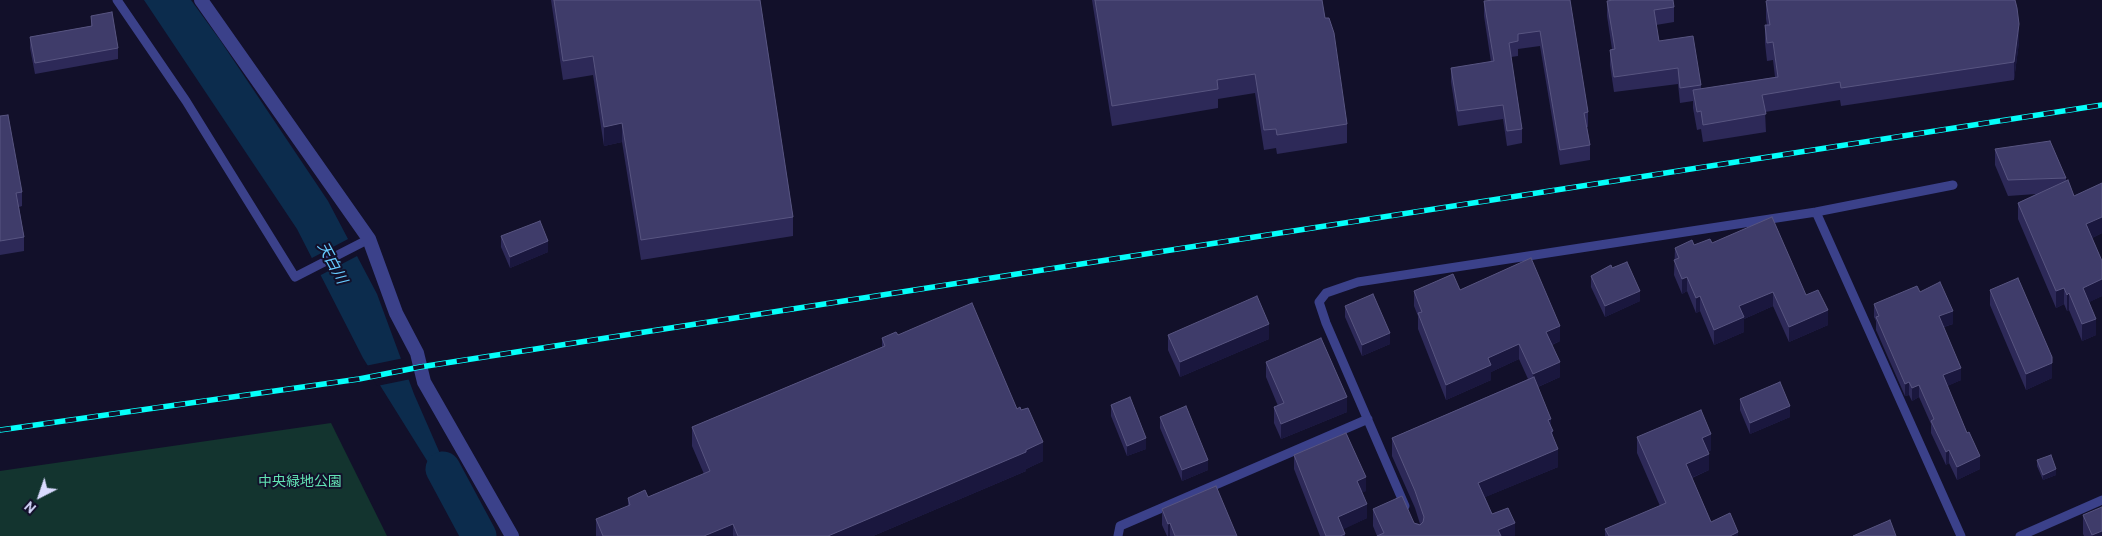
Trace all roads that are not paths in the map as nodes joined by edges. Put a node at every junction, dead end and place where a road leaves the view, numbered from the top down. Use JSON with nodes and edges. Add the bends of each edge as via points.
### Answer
{"nodes":[{"id":1,"x":117,"y":0,"type":"edge"},
{"id":2,"x":201,"y":0,"type":"edge"},
{"id":3,"x":1953,"y":185,"type":"dead end"},
{"id":4,"x":1816,"y":212,"type":"junction"},
{"id":5,"x":365,"y":241,"type":"junction"},
{"id":6,"x":1368,"y":419,"type":"junction"},
{"id":7,"x":2102,"y":500,"type":"edge"},
{"id":8,"x":1410,"y":518,"type":"edge"},
{"id":9,"x":512,"y":536,"type":"edge"},
{"id":10,"x":1118,"y":536,"type":"edge"},
{"id":11,"x":1961,"y":536,"type":"edge"},
{"id":12,"x":2020,"y":536,"type":"edge"}],
"edges":[{"from":1,"to":5,"type":"lane","via":[[186,101],[295,277]]},
{"from":2,"to":5,"type":"street"},
{"from":3,"to":4,"type":"lane"},
{"from":4,"to":6,"type":"lane","via":[[1358,282],[1326,293],[1319,302],[1321,309]]},
{"from":4,"to":11,"type":"lane"},
{"from":5,"to":9,"type":"street","via":[[417,353],[424,382]]},
{"from":6,"to":8,"type":"lane"},
{"from":6,"to":10,"type":"lane","via":[[1120,526]]},
{"from":7,"to":12,"type":"lane"}]}
